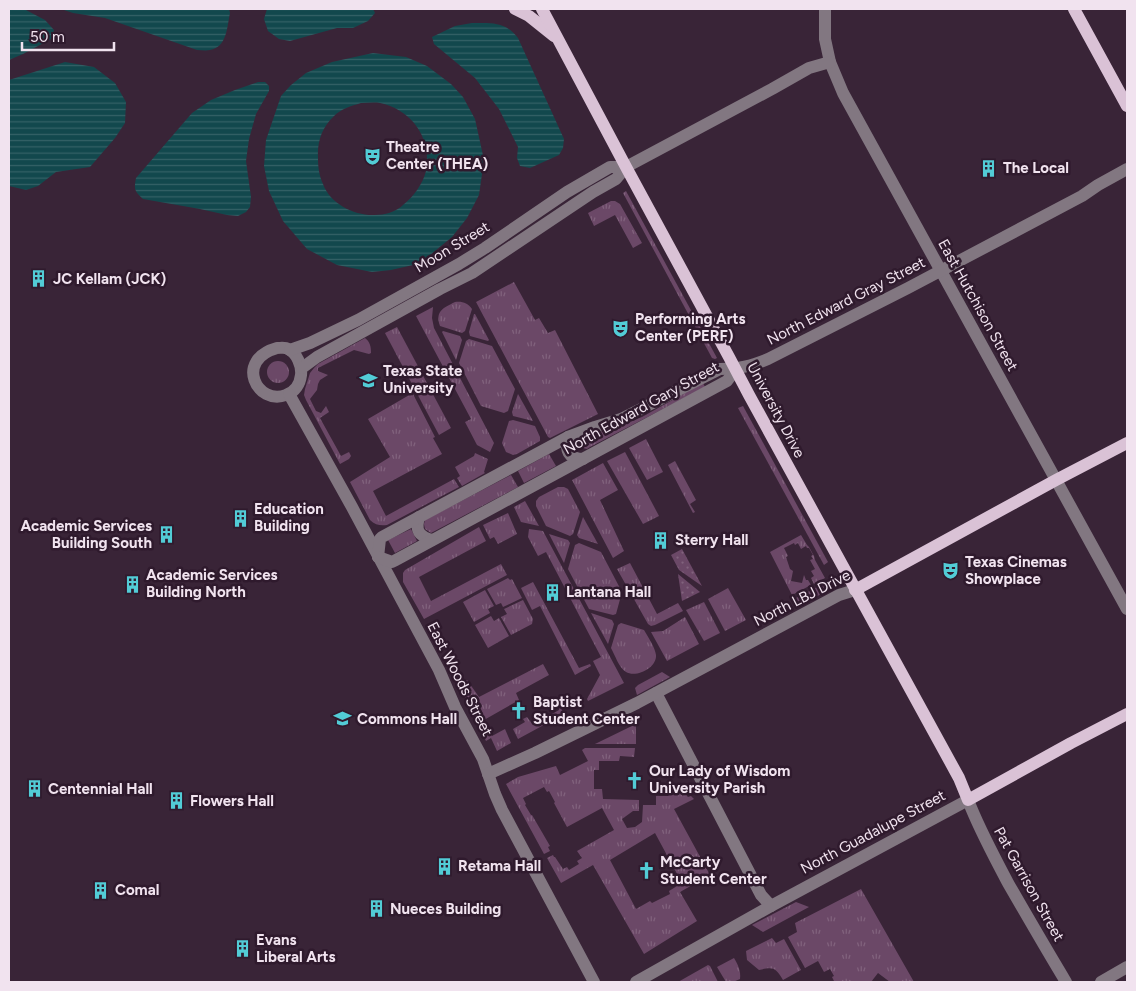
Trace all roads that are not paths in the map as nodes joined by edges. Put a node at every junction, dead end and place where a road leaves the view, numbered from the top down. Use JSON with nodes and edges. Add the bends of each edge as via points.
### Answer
{"nodes":[{"id":1,"x":516,"y":9,"type":"edge"},
{"id":2,"x":542,"y":9,"type":"edge"},
{"id":3,"x":825,"y":9,"type":"edge"},
{"id":4,"x":1074,"y":9,"type":"edge"},
{"id":5,"x":559,"y":40,"type":"junction"},
{"id":6,"x":830,"y":62,"type":"junction"},
{"id":7,"x":1127,"y":106,"type":"edge"},
{"id":8,"x":626,"y":167,"type":"junction"},
{"id":9,"x":1127,"y":169,"type":"edge"},
{"id":10,"x":941,"y":271,"type":"junction"},
{"id":11,"x":290,"y":350,"type":"junction"},
{"id":12,"x":302,"y":368,"type":"junction"},
{"id":13,"x":736,"y":369,"type":"junction"},
{"id":14,"x":289,"y":394,"type":"junction"},
{"id":15,"x":568,"y":437,"type":"junction"},
{"id":16,"x":1127,"y":443,"type":"edge"},
{"id":17,"x":583,"y":460,"type":"junction"},
{"id":18,"x":1056,"y":480,"type":"junction"},
{"id":19,"x":419,"y":517,"type":"junction"},
{"id":20,"x":432,"y":540,"type":"junction"},
{"id":21,"x":378,"y":557,"type":"junction"},
{"id":22,"x":855,"y":590,"type":"junction"},
{"id":23,"x":1127,"y":609,"type":"edge"},
{"id":24,"x":656,"y":694,"type":"junction"},
{"id":25,"x":1127,"y":714,"type":"edge"},
{"id":26,"x":488,"y":774,"type":"junction"},
{"id":27,"x":968,"y":800,"type":"junction"},
{"id":28,"x":771,"y":906,"type":"junction"},
{"id":29,"x":1127,"y":968,"type":"edge"},
{"id":30,"x":594,"y":982,"type":"edge"},
{"id":31,"x":636,"y":982,"type":"edge"},
{"id":32,"x":1066,"y":982,"type":"edge"},
{"id":33,"x":1101,"y":982,"type":"edge"}],
"edges":[{"from":1,"to":5,"type":"main road"},
{"from":2,"to":5,"type":"main road","name":"University Drive"},
{"from":3,"to":6,"type":"street","name":"East Hutchison Street","via":[[825,39]]},
{"from":4,"to":7,"type":"main road"},
{"from":5,"to":8,"type":"main road","name":"University Drive"},
{"from":6,"to":8,"type":"street","name":"Moon Street","via":[[809,68]]},
{"from":6,"to":10,"type":"street","name":"East Hutchison Street","via":[[843,94]]},
{"from":8,"to":11,"type":"street","name":"Moon Street","via":[[610,167],[459,264],[358,320]]},
{"from":8,"to":12,"type":"street","name":"Moon Street","via":[[616,180],[472,273]]},
{"from":8,"to":13,"type":"main road","name":"University Drive"},
{"from":9,"to":10,"type":"street","name":"North Edward Gray Street"},
{"from":10,"to":13,"type":"street","name":"North Edward Gray Street","via":[[768,359]]},
{"from":10,"to":18,"type":"street","name":"East Hutchison Street"},
{"from":11,"to":12,"type":"street"},
{"from":11,"to":14,"type":"street","via":[[277,348],[262,354],[257,358],[253,371],[256,383],[264,392],[281,397]]},
{"from":12,"to":14,"type":"street","via":[[298,386]]},
{"from":13,"to":15,"type":"street","name":"North Edward Gary Street","via":[[720,369],[621,419]]},
{"from":13,"to":17,"type":"street","name":"North Edward Gary Street","via":[[727,381]]},
{"from":13,"to":22,"type":"main road","name":"University Drive"},
{"from":14,"to":21,"type":"street","name":"East Woods Street"},
{"from":15,"to":17,"type":"street","via":[[569,453]]},
{"from":15,"to":19,"type":"street","name":"North Edward Gary Street"},
{"from":16,"to":18,"type":"main road","name":"North LBJ Drive"},
{"from":17,"to":20,"type":"street","name":"North Edward Gary Street"},
{"from":18,"to":22,"type":"main road","name":"North LBJ Drive"},
{"from":18,"to":23,"type":"street","name":"East Hutchison Street"},
{"from":19,"to":20,"type":"street","via":[[417,528],[424,537]]},
{"from":19,"to":21,"type":"street","name":"North Edward Gary Street","via":[[380,539]]},
{"from":20,"to":21,"type":"street","name":"North Edward Gary Street","via":[[392,562]]},
{"from":21,"to":26,"type":"street","name":"East Woods Street","via":[[439,670]]},
{"from":22,"to":24,"type":"street","name":"North LBJ Drive","via":[[839,595]]},
{"from":22,"to":27,"type":"main road","name":"University Drive"},
{"from":24,"to":26,"type":"street","name":"North LBJ Drive"},
{"from":24,"to":28,"type":"street"},
{"from":25,"to":27,"type":"main road","name":"North Guadalupe Street"},
{"from":26,"to":30,"type":"street","name":"East Woods Street","via":[[502,810]]},
{"from":27,"to":28,"type":"street","name":"North Guadalupe Street"},
{"from":27,"to":32,"type":"street","name":"Pat Garrison Street","via":[[993,854]]},
{"from":28,"to":31,"type":"street","name":"North Guadalupe Street"},
{"from":29,"to":33,"type":"street"}]}
